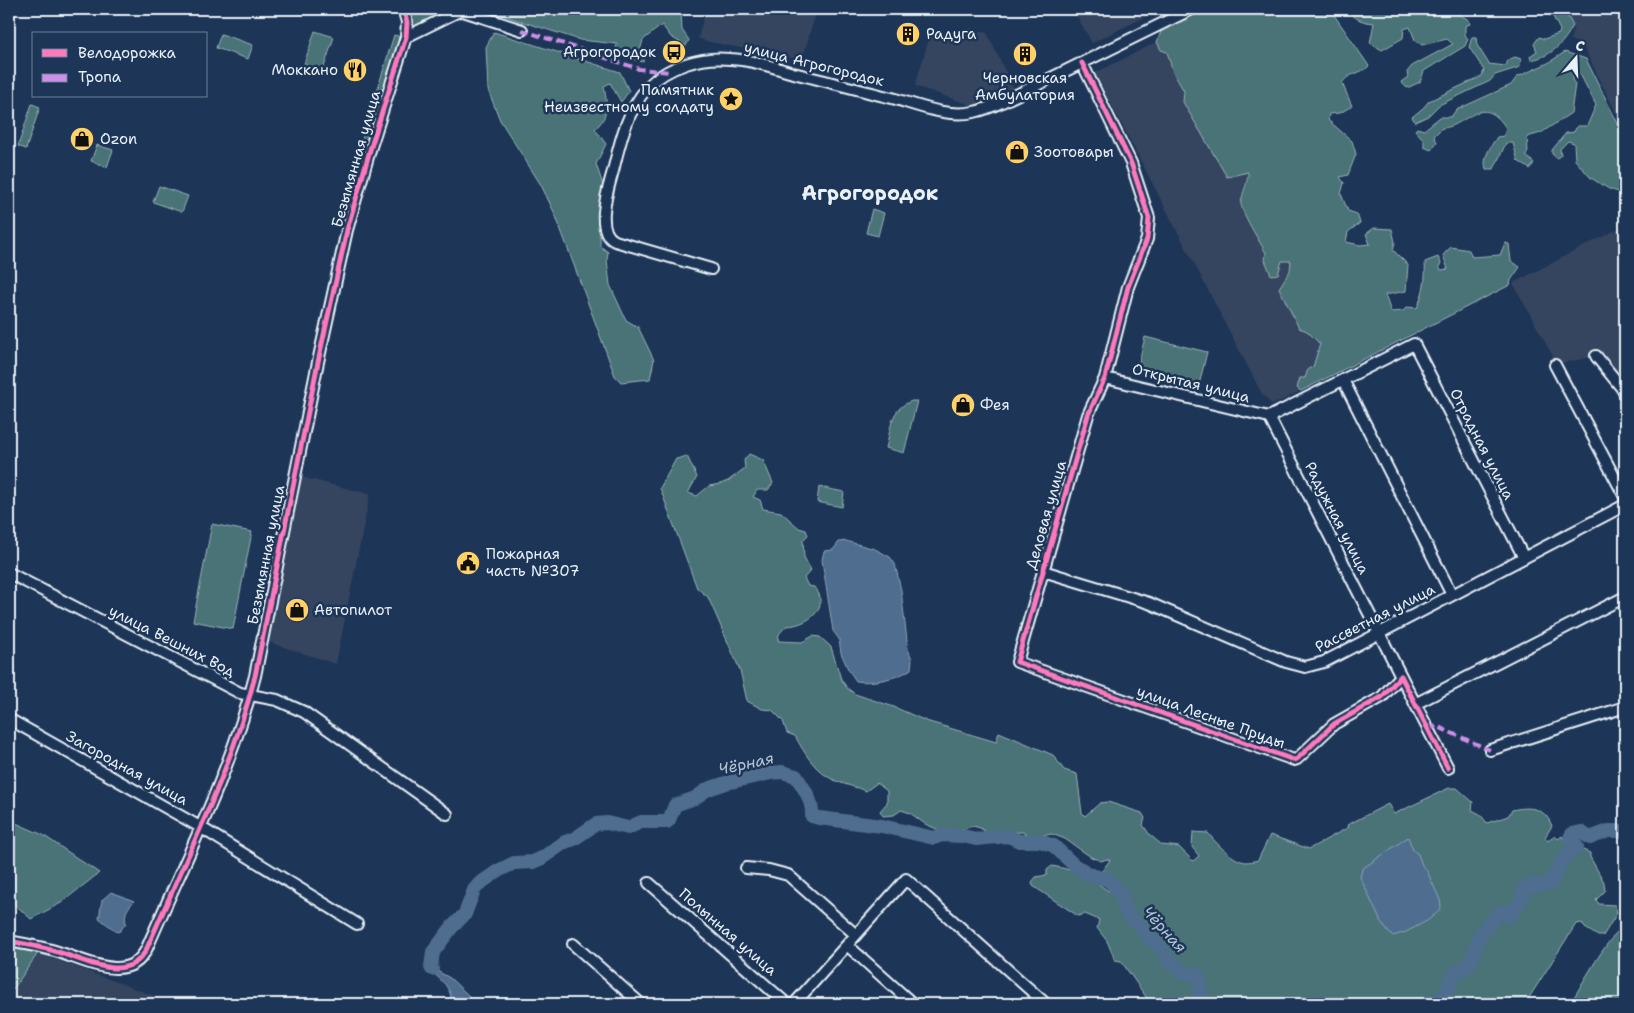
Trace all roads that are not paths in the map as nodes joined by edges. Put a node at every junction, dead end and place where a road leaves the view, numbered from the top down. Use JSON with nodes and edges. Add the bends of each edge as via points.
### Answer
{"nodes":[{"id":1,"x":403,"y":9,"type":"edge"},
{"id":2,"x":459,"y":9,"type":"edge"},
{"id":3,"x":1192,"y":9,"type":"edge"},
{"id":4,"x":522,"y":30,"type":"dead end"},
{"id":5,"x":406,"y":37,"type":"junction"},
{"id":6,"x":1082,"y":62,"type":"junction"},
{"id":7,"x":711,"y":269,"type":"dead end"},
{"id":8,"x":1596,"y":356,"type":"dead end"},
{"id":9,"x":1555,"y":365,"type":"dead end"},
{"id":10,"x":1105,"y":378,"type":"junction"},
{"id":11,"x":1343,"y":380,"type":"junction"},
{"id":12,"x":1625,"y":392,"type":"edge"},
{"id":13,"x":1269,"y":417,"type":"junction"},
{"id":14,"x":1625,"y":497,"type":"edge"},
{"id":15,"x":1625,"y":505,"type":"edge"},
{"id":16,"x":1524,"y":558,"type":"junction"},
{"id":17,"x":1043,"y":571,"type":"junction"},
{"id":18,"x":9,"y":573,"type":"edge"},
{"id":19,"x":1452,"y":595,"type":"junction"},
{"id":20,"x":1625,"y":597,"type":"edge"},
{"id":21,"x":1379,"y":633,"type":"junction"},
{"id":22,"x":1017,"y":662,"type":"joint"},
{"id":23,"x":1401,"y":676,"type":"junction"},
{"id":24,"x":250,"y":694,"type":"junction"},
{"id":25,"x":1415,"y":704,"type":"junction"},
{"id":26,"x":1625,"y":708,"type":"edge"},
{"id":27,"x":9,"y":718,"type":"edge"},
{"id":28,"x":1490,"y":750,"type":"dead end"},
{"id":29,"x":1448,"y":768,"type":"dead end"},
{"id":30,"x":447,"y":814,"type":"dead end"},
{"id":31,"x":200,"y":826,"type":"junction"},
{"id":32,"x":746,"y":868,"type":"dead end"},
{"id":33,"x":649,"y":883,"type":"dead end"},
{"id":34,"x":357,"y":924,"type":"dead end"},
{"id":35,"x":856,"y":935,"type":"junction"},
{"id":36,"x":9,"y":941,"type":"edge"},
{"id":37,"x":573,"y":944,"type":"dead end"},
{"id":38,"x":847,"y":945,"type":"junction"},
{"id":39,"x":641,"y":1004,"type":"edge"},
{"id":40,"x":788,"y":1004,"type":"edge"},
{"id":41,"x":794,"y":1004,"type":"edge"},
{"id":42,"x":913,"y":1004,"type":"edge"},
{"id":43,"x":1046,"y":1004,"type":"edge"}],
"edges":[{"from":1,"to":5,"type":"street","name":"Безымянная улица","via":[[407,22]]},
{"from":2,"to":4,"type":"street"},
{"from":2,"to":5,"type":"street"},
{"from":3,"to":6,"type":"street","name":"улица Агрогородок"},
{"from":5,"to":24,"type":"street","name":"Безымянная улица","via":[[347,230]]},
{"from":6,"to":7,"type":"street","name":"улица Агрогородок","via":[[988,108],[971,113],[939,111],[734,59],[704,60],[669,72],[648,87],[627,124],[607,195],[605,233],[615,241]]},
{"from":6,"to":10,"type":"street","name":"Деловая улица","via":[[1131,163],[1149,218],[1147,239],[1128,287]]},
{"from":8,"to":12,"type":"street"},
{"from":9,"to":14,"type":"street"},
{"from":10,"to":13,"type":"street","name":"Открытая улица"},
{"from":10,"to":17,"type":"street","name":"Деловая улица","via":[[1088,416]]},
{"from":11,"to":13,"type":"street"},
{"from":11,"to":16,"type":"street","name":"Отрадная улица","via":[[1414,344]]},
{"from":11,"to":19,"type":"street"},
{"from":13,"to":21,"type":"street","name":"Радужная улица"},
{"from":15,"to":16,"type":"street","name":"Рассветная улица"},
{"from":16,"to":19,"type":"street","name":"Рассветная улица"},
{"from":17,"to":21,"type":"street","name":"Рассветная улица","via":[[1149,603],[1305,667],[1324,662]]},
{"from":17,"to":22,"type":"street","name":"Деловая улица"},
{"from":18,"to":24,"type":"street","name":"улица Вешних Вод","via":[[234,690]]},
{"from":19,"to":21,"type":"street","name":"Рассветная улица"},
{"from":20,"to":25,"type":"street"},
{"from":21,"to":23,"type":"street","name":"Радужная улица"},
{"from":22,"to":23,"type":"street","name":"улица Лесные Пруды","via":[[1294,760],[1334,724],[1382,697]]},
{"from":23,"to":25,"type":"street"},
{"from":24,"to":30,"type":"street","name":"улица Вешних Вод","via":[[277,700],[304,712]]},
{"from":24,"to":31,"type":"street","name":"Безымянная улица","via":[[231,754]]},
{"from":25,"to":29,"type":"street"},
{"from":26,"to":28,"type":"street"},
{"from":27,"to":31,"type":"street","name":"Загородная улица"},
{"from":31,"to":34,"type":"street","name":"Загородная улица"},
{"from":31,"to":36,"type":"street","name":"Безымянная улица","via":[[148,948],[137,962],[123,968],[105,967],[41,947]]},
{"from":32,"to":35,"type":"street","via":[[788,875]]},
{"from":33,"to":40,"type":"street","name":"Полынная улица"},
{"from":35,"to":38,"type":"street"},
{"from":35,"to":43,"type":"street","via":[[906,879]]},
{"from":37,"to":39,"type":"street"},
{"from":38,"to":41,"type":"street"},
{"from":38,"to":42,"type":"street"}]}
